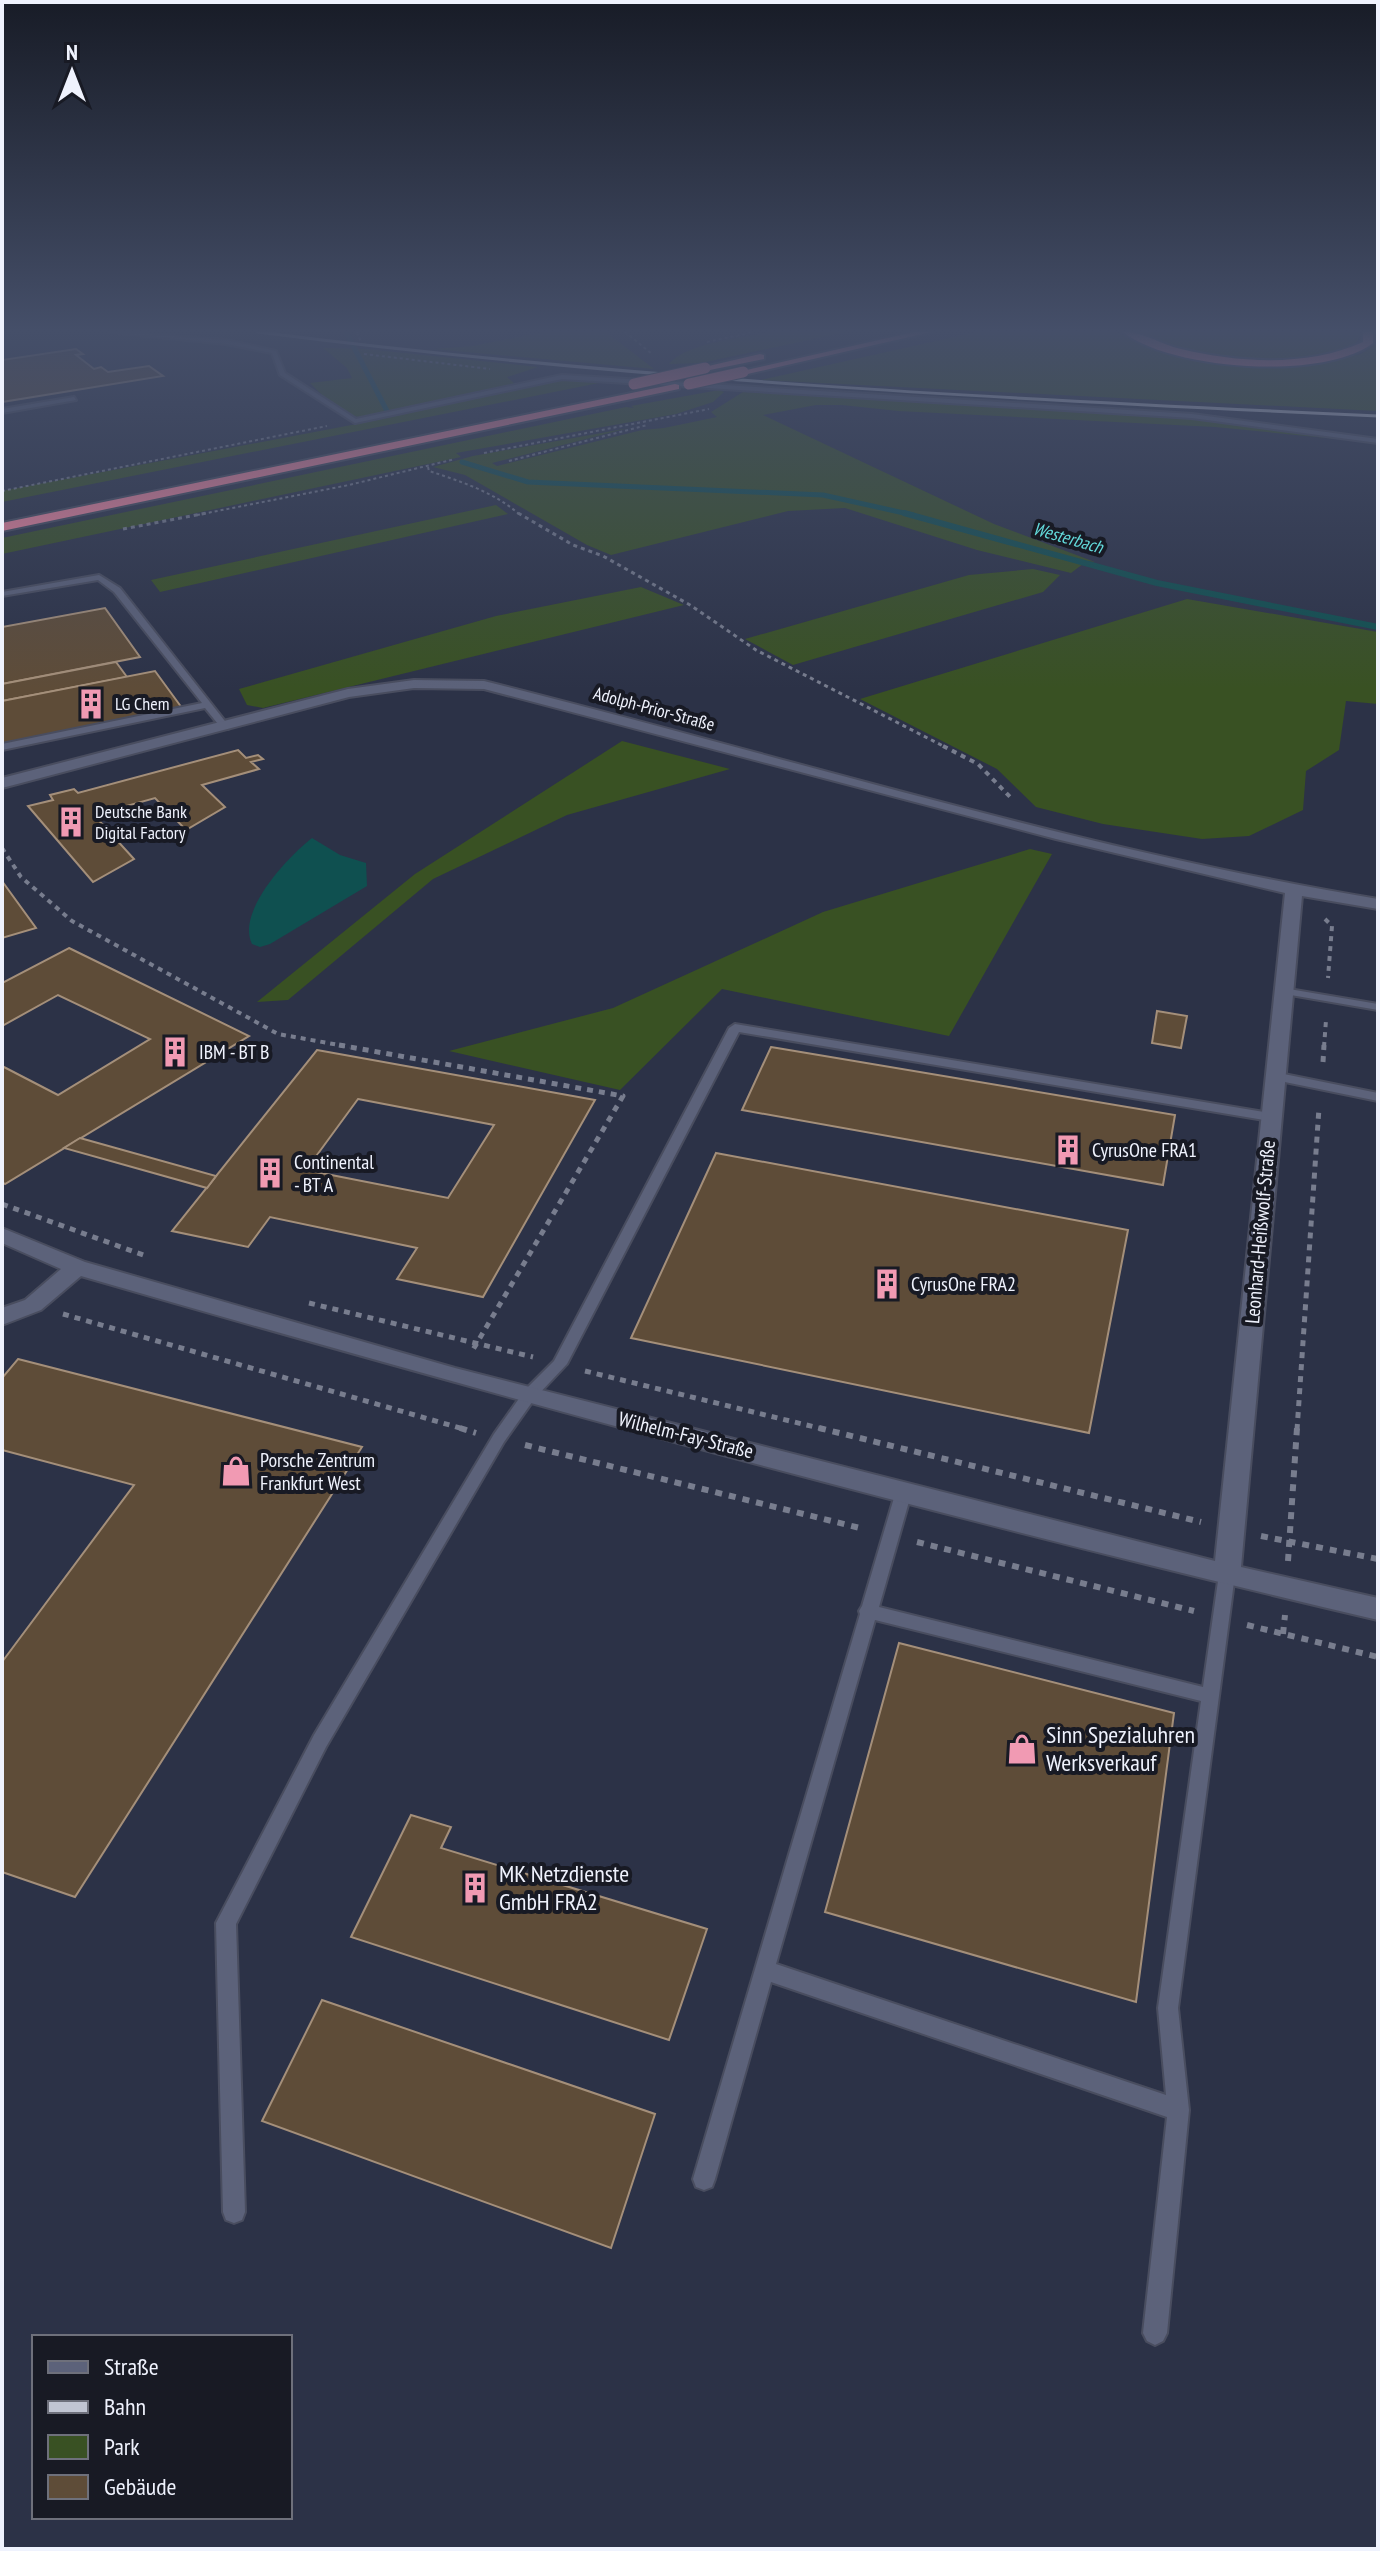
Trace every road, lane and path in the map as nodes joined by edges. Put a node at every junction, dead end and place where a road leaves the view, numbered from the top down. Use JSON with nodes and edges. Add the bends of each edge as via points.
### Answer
{"nodes":[{"id":1,"x":203,"y":451,"type":"edge"},
{"id":2,"x":304,"y":451,"type":"edge"},
{"id":3,"x":367,"y":451,"type":"edge"},
{"id":4,"x":494,"y":451,"type":"edge"},
{"id":5,"x":549,"y":451,"type":"edge"},
{"id":6,"x":473,"y":455,"type":"dead end"},
{"id":7,"x":460,"y":457,"type":"dead end"},
{"id":8,"x":509,"y":461,"type":"dead end"},
{"id":9,"x":428,"y":467,"type":"junction"},
{"id":10,"x":2,"y":491,"type":"edge"},
{"id":11,"x":98,"y":493,"type":"dead end"},
{"id":12,"x":2,"y":527,"type":"edge"},
{"id":13,"x":123,"y":529,"type":"dead end"},
{"id":14,"x":2,"y":594,"type":"edge"},
{"id":15,"x":207,"y":705,"type":"junction"},
{"id":16,"x":225,"y":727,"type":"junction"},
{"id":17,"x":2,"y":747,"type":"edge"},
{"id":18,"x":2,"y":783,"type":"edge"},
{"id":19,"x":1016,"y":803,"type":"dead end"},
{"id":20,"x":2,"y":848,"type":"edge"},
{"id":21,"x":1294,"y":890,"type":"junction"},
{"id":22,"x":1378,"y":904,"type":"edge"},
{"id":23,"x":1283,"y":991,"type":"junction"},
{"id":24,"x":1327,"y":999,"type":"junction"},
{"id":25,"x":1378,"y":1007,"type":"edge"},
{"id":26,"x":1274,"y":1076,"type":"junction"},
{"id":27,"x":1321,"y":1085,"type":"junction"},
{"id":28,"x":1378,"y":1097,"type":"edge"},
{"id":29,"x":1270,"y":1117,"type":"junction"},
{"id":30,"x":2,"y":1204,"type":"edge"},
{"id":31,"x":2,"y":1235,"type":"edge"},
{"id":32,"x":149,"y":1257,"type":"dead end"},
{"id":33,"x":77,"y":1267,"type":"junction"},
{"id":34,"x":296,"y":1300,"type":"dead end"},
{"id":35,"x":33,"y":1305,"type":"junction"},
{"id":36,"x":2,"y":1317,"type":"edge"},
{"id":37,"x":479,"y":1342,"type":"junction"},
{"id":38,"x":560,"y":1364,"type":"junction"},
{"id":39,"x":530,"y":1394,"type":"junction"},
{"id":40,"x":499,"y":1438,"type":"junction"},
{"id":41,"x":904,"y":1491,"type":"junction"},
{"id":42,"x":1232,"y":1530,"type":"junction"},
{"id":43,"x":889,"y":1535,"type":"junction"},
{"id":44,"x":1290,"y":1543,"type":"junction"},
{"id":45,"x":1378,"y":1559,"type":"edge"},
{"id":46,"x":1227,"y":1574,"type":"junction"},
{"id":47,"x":1287,"y":1587,"type":"junction"},
{"id":48,"x":1378,"y":1609,"type":"edge"},
{"id":49,"x":867,"y":1611,"type":"junction"},
{"id":50,"x":1221,"y":1618,"type":"junction"},
{"id":51,"x":1283,"y":1634,"type":"junction"},
{"id":52,"x":1378,"y":1657,"type":"edge"},
{"id":53,"x":1211,"y":1696,"type":"junction"},
{"id":54,"x":764,"y":1970,"type":"junction"},
{"id":55,"x":1178,"y":2110,"type":"junction"},
{"id":56,"x":704,"y":2179,"type":"dead end"},
{"id":57,"x":234,"y":2212,"type":"dead end"},
{"id":58,"x":1155,"y":2333,"type":"dead end"}],
"edges":[{"from":1,"to":10,"type":"path"},
{"from":2,"to":11,"type":"highway","bridge":true},
{"from":3,"to":12,"type":"highway","bridge":true},
{"from":4,"to":6,"type":"path"},
{"from":5,"to":8,"type":"path"},
{"from":7,"to":9,"type":"path"},
{"from":9,"to":13,"type":"path"},
{"from":9,"to":19,"type":"path","via":[[603,556],[756,650],[978,764]]},
{"from":14,"to":15,"type":"lane","via":[[99,577],[117,590]]},
{"from":15,"to":16,"type":"lane"},
{"from":15,"to":17,"type":"lane"},
{"from":16,"to":18,"type":"street","name":"Adolph-Prior-Straße"},
{"from":16,"to":21,"type":"street","name":"Adolph-Prior-Straße","via":[[348,693],[414,684],[484,685],[1062,836]]},
{"from":20,"to":37,"type":"path","via":[[21,877],[72,921],[278,1034],[623,1096]]},
{"from":21,"to":22,"type":"street","name":"Adolph-Prior-Straße"},
{"from":21,"to":23,"type":"street","name":"Leonhard-Heißwolf-Straße"},
{"from":21,"to":24,"type":"path","via":[[1332,926]]},
{"from":23,"to":24,"type":"lane"},
{"from":23,"to":26,"type":"street","name":"Leonhard-Heißwolf-Straße"},
{"from":24,"to":25,"type":"lane"},
{"from":24,"to":27,"type":"path"},
{"from":26,"to":27,"type":"lane"},
{"from":26,"to":29,"type":"street","name":"Leonhard-Heißwolf-Straße"},
{"from":27,"to":28,"type":"lane"},
{"from":27,"to":44,"type":"path"},
{"from":29,"to":38,"type":"lane","via":[[735,1028]]},
{"from":29,"to":42,"type":"street","name":"Leonhard-Heißwolf-Straße"},
{"from":30,"to":32,"type":"path"},
{"from":31,"to":33,"type":"street","name":"Wilhelm-Fay-Straße"},
{"from":33,"to":35,"type":"street"},
{"from":33,"to":39,"type":"street","name":"Wilhelm-Fay-Straße"},
{"from":34,"to":37,"type":"path"},
{"from":35,"to":36,"type":"street"},
{"from":35,"to":40,"type":"path"},
{"from":37,"to":38,"type":"path"},
{"from":38,"to":39,"type":"lane"},
{"from":38,"to":42,"type":"path"},
{"from":39,"to":40,"type":"lane"},
{"from":39,"to":41,"type":"street","name":"Wilhelm-Fay-Straße"},
{"from":40,"to":43,"type":"path"},
{"from":40,"to":57,"type":"lane","via":[[320,1741],[226,1923]]},
{"from":41,"to":43,"type":"lane"},
{"from":41,"to":46,"type":"street","name":"Wilhelm-Fay-Straße"},
{"from":42,"to":44,"type":"path"},
{"from":42,"to":46,"type":"street","name":"Leonhard-Heißwolf-Straße"},
{"from":43,"to":49,"type":"lane"},
{"from":43,"to":50,"type":"path"},
{"from":44,"to":45,"type":"path"},
{"from":44,"to":47,"type":"path"},
{"from":46,"to":47,"type":"street","name":"Wilhelm-Fay-Straße"},
{"from":46,"to":50,"type":"lane"},
{"from":47,"to":48,"type":"street","name":"Wilhelm-Fay-Straße"},
{"from":47,"to":51,"type":"path"},
{"from":49,"to":53,"type":"lane"},
{"from":49,"to":54,"type":"lane"},
{"from":50,"to":51,"type":"path"},
{"from":50,"to":53,"type":"lane"},
{"from":51,"to":52,"type":"path"},
{"from":53,"to":55,"type":"lane","via":[[1168,2008]]},
{"from":54,"to":55,"type":"lane"},
{"from":54,"to":56,"type":"lane"},
{"from":55,"to":58,"type":"lane"}]}
